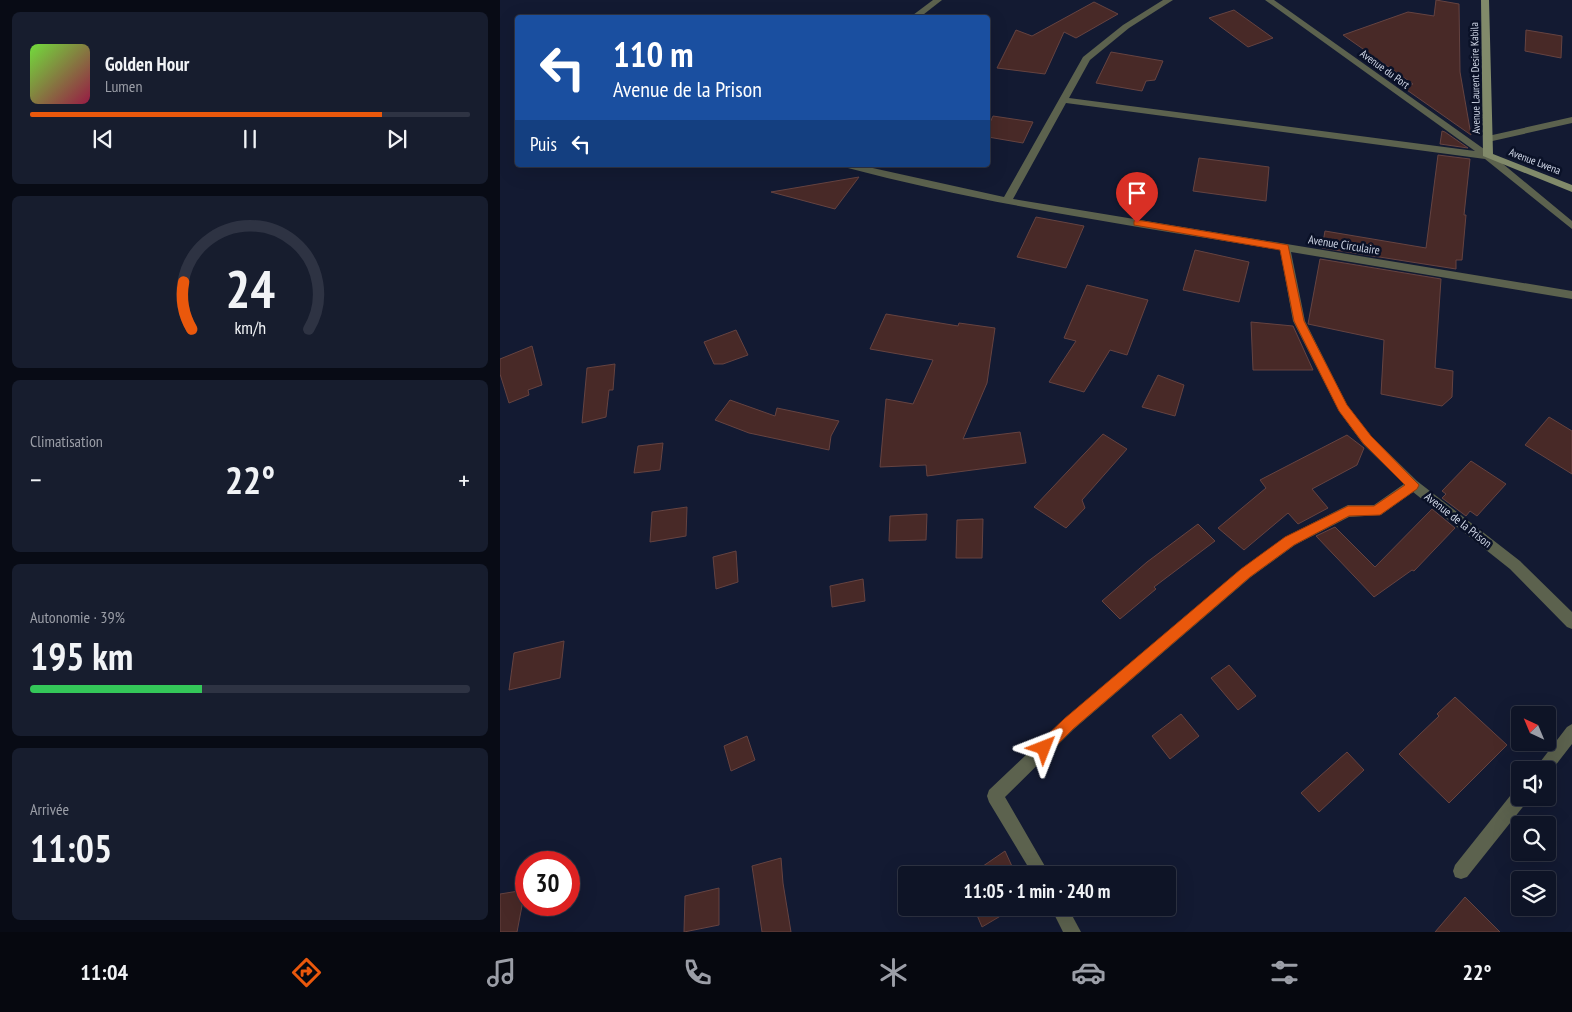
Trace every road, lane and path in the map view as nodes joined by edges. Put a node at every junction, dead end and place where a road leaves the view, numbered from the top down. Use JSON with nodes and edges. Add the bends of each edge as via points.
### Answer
{"nodes":[{"id":1,"x":938,"y":0,"type":"edge"},
{"id":2,"x":1170,"y":0,"type":"edge"},
{"id":3,"x":1269,"y":0,"type":"edge"},
{"id":4,"x":1485,"y":0,"type":"edge"},
{"id":5,"x":917,"y":15,"type":"edge"},
{"id":6,"x":1063,"y":100,"type":"junction"},
{"id":7,"x":1572,"y":120,"type":"edge"},
{"id":8,"x":1488,"y":139,"type":"junction"},
{"id":9,"x":1488,"y":156,"type":"junction"},
{"id":10,"x":855,"y":167,"type":"edge"},
{"id":11,"x":1555,"y":182,"type":"junction"},
{"id":12,"x":1572,"y":184,"type":"edge"},
{"id":13,"x":1572,"y":189,"type":"edge"},
{"id":14,"x":1007,"y":201,"type":"junction"},
{"id":15,"x":1572,"y":226,"type":"edge"},
{"id":16,"x":1285,"y":248,"type":"junction"},
{"id":17,"x":1572,"y":295,"type":"edge"},
{"id":18,"x":1413,"y":485,"type":"junction"},
{"id":19,"x":1572,"y":622,"type":"edge"},
{"id":20,"x":1572,"y":732,"type":"edge"},
{"id":21,"x":1549,"y":761,"type":"edge"},
{"id":22,"x":1513,"y":806,"type":"edge"},
{"id":23,"x":1037,"y":866,"type":"edge"},
{"id":24,"x":1461,"y":871,"type":"dead end"},
{"id":25,"x":1063,"y":916,"type":"edge"},
{"id":26,"x":1072,"y":932,"type":"edge"}],
"edges":[{"from":1,"to":5,"type":"street"},
{"from":2,"to":6,"type":"street","via":[[1104,42],[1086,59]]},
{"from":3,"to":9,"type":"street","name":"Avenue du Port"},
{"from":4,"to":8,"type":"main road","name":"Avenue Laurent Desire Kabila"},
{"from":6,"to":9,"type":"street"},
{"from":6,"to":14,"type":"street"},
{"from":7,"to":8,"type":"street"},
{"from":8,"to":9,"type":"main road","name":"Avenue Laurent Desire Kabila"},
{"from":9,"to":11,"type":"main road","name":"Avenue Lwena"},
{"from":9,"to":15,"type":"street","name":"Avenue du Port"},
{"from":10,"to":14,"type":"street","name":"Avenue Circulaire"},
{"from":11,"to":12,"type":"street"},
{"from":11,"to":13,"type":"main road","name":"Avenue Lwena"},
{"from":14,"to":16,"type":"street","name":"Avenue Circulaire"},
{"from":16,"to":17,"type":"street","name":"Avenue Circulaire"},
{"from":16,"to":18,"type":"street","name":"Avenue de la Prison","via":[[1299,321],[1342,408],[1367,440]]},
{"from":18,"to":19,"type":"street","name":"Avenue de la Prison","via":[[1515,565]]},
{"from":18,"to":23,"type":"street","via":[[1376,511],[1348,511],[1290,541],[1246,573],[1069,724],[996,796]]},
{"from":20,"to":21,"type":"street"},
{"from":22,"to":24,"type":"street"},
{"from":25,"to":26,"type":"street"}]}
